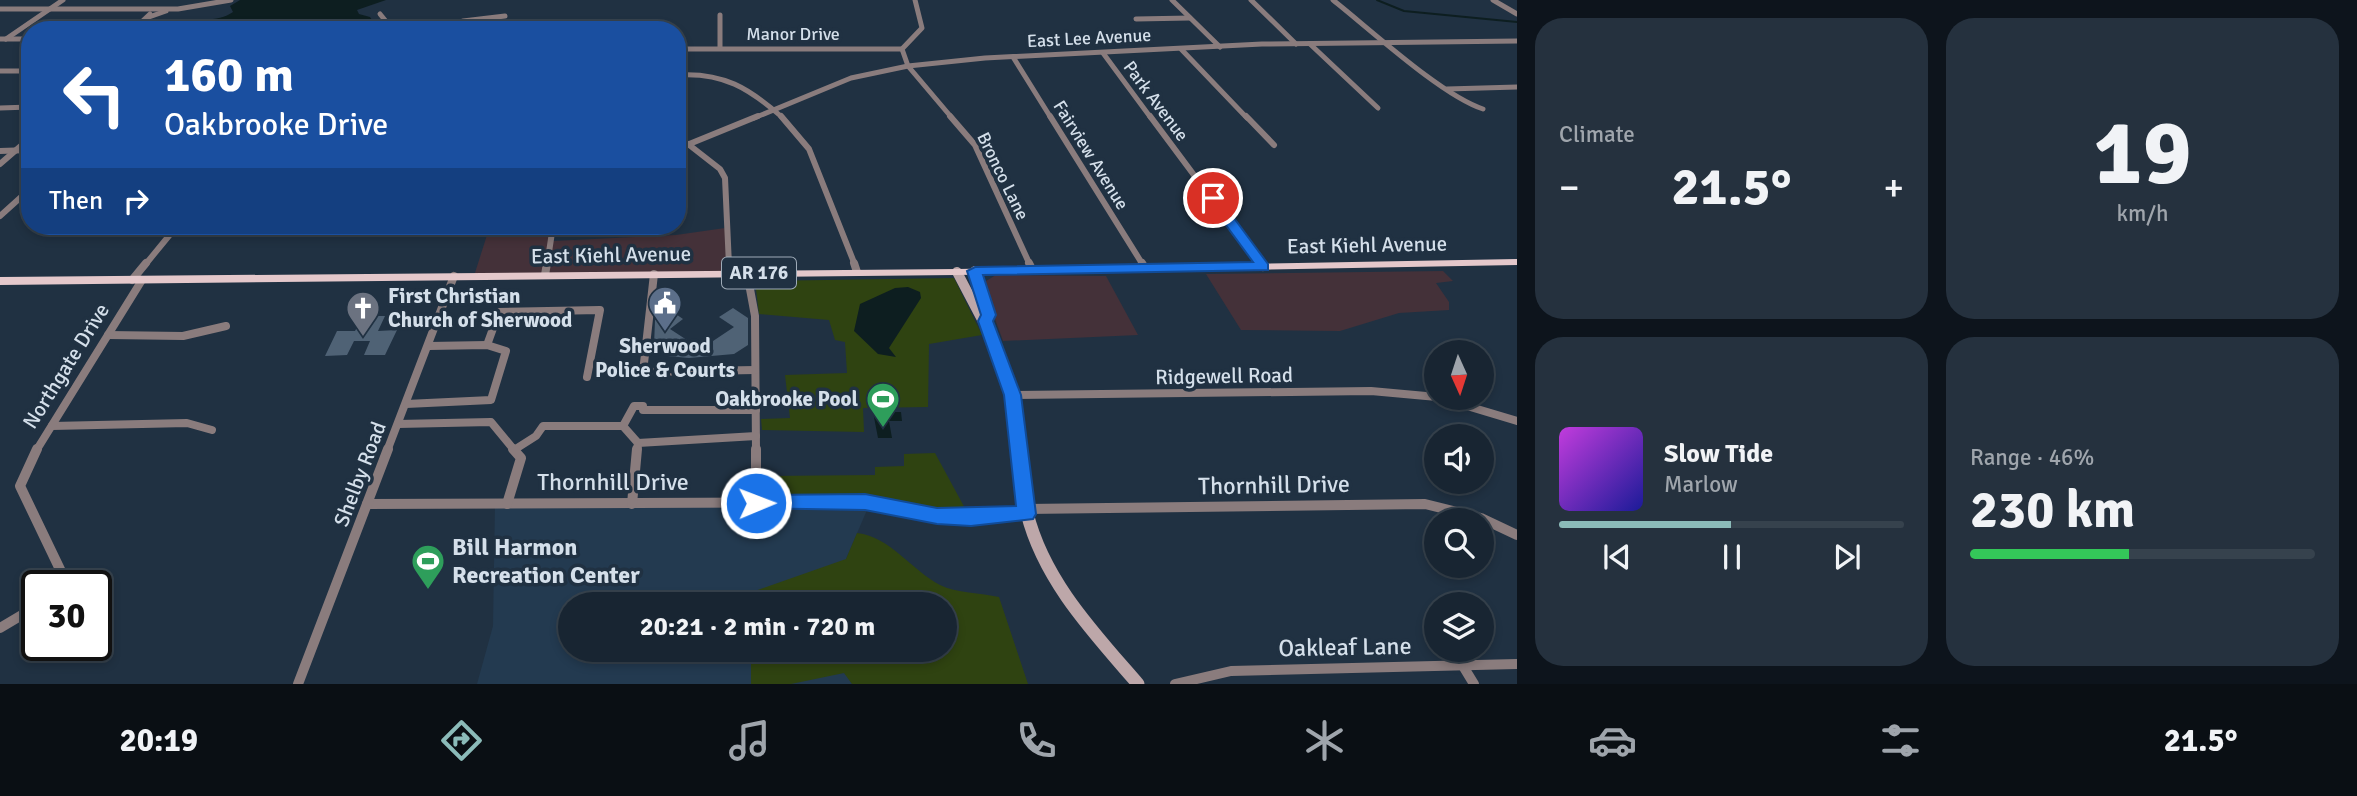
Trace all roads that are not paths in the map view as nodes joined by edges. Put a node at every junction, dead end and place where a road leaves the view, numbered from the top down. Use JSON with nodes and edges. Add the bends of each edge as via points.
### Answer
{"nodes":[{"id":1,"x":63,"y":0,"type":"edge"},
{"id":2,"x":231,"y":0,"type":"edge"},
{"id":3,"x":915,"y":0,"type":"edge"},
{"id":4,"x":1172,"y":0,"type":"edge"},
{"id":5,"x":1251,"y":0,"type":"edge"},
{"id":6,"x":1333,"y":0,"type":"edge"},
{"id":7,"x":1493,"y":0,"type":"edge"},
{"id":8,"x":149,"y":8,"type":"junction"},
{"id":9,"x":0,"y":9,"type":"edge"},
{"id":10,"x":51,"y":9,"type":"junction"},
{"id":11,"x":178,"y":9,"type":"junction"},
{"id":12,"x":1517,"y":14,"type":"edge"},
{"id":13,"x":380,"y":15,"type":"dead end"},
{"id":14,"x":720,"y":15,"type":"dead end"},
{"id":15,"x":505,"y":16,"type":"dead end"},
{"id":16,"x":149,"y":17,"type":"junction"},
{"id":17,"x":1190,"y":18,"type":"junction"},
{"id":18,"x":1136,"y":19,"type":"dead end"},
{"id":19,"x":32,"y":21,"type":"edge"},
{"id":20,"x":144,"y":21,"type":"edge"},
{"id":21,"x":385,"y":21,"type":"edge"},
{"id":22,"x":463,"y":21,"type":"edge"},
{"id":23,"x":21,"y":28,"type":"edge"},
{"id":24,"x":3,"y":39,"type":"edge"},
{"id":25,"x":21,"y":39,"type":"edge"},
{"id":26,"x":1517,"y":41,"type":"edge"},
{"id":27,"x":1391,"y":43,"type":"junction"},
{"id":28,"x":1296,"y":44,"type":"junction"},
{"id":29,"x":1310,"y":44,"type":"junction"},
{"id":30,"x":1220,"y":47,"type":"junction"},
{"id":31,"x":720,"y":48,"type":"junction"},
{"id":32,"x":902,"y":48,"type":"junction"},
{"id":33,"x":686,"y":49,"type":"edge"},
{"id":34,"x":1181,"y":49,"type":"junction"},
{"id":35,"x":1103,"y":53,"type":"junction"},
{"id":36,"x":1013,"y":57,"type":"junction"},
{"id":37,"x":908,"y":66,"type":"junction"},
{"id":38,"x":0,"y":71,"type":"edge"},
{"id":39,"x":21,"y":71,"type":"edge"},
{"id":40,"x":686,"y":76,"type":"edge"},
{"id":41,"x":1517,"y":87,"type":"edge"},
{"id":42,"x":1447,"y":89,"type":"junction"},
{"id":43,"x":21,"y":107,"type":"edge"},
{"id":44,"x":0,"y":108,"type":"edge"},
{"id":45,"x":1378,"y":108,"type":"dead end"},
{"id":46,"x":773,"y":109,"type":"junction"},
{"id":47,"x":1483,"y":109,"type":"dead end"},
{"id":48,"x":688,"y":144,"type":"joint"},
{"id":49,"x":1274,"y":145,"type":"dead end"},
{"id":50,"x":21,"y":146,"type":"edge"},
{"id":51,"x":0,"y":151,"type":"edge"},
{"id":52,"x":15,"y":151,"type":"junction"},
{"id":53,"x":21,"y":151,"type":"edge"},
{"id":54,"x":0,"y":164,"type":"edge"},
{"id":55,"x":21,"y":198,"type":"edge"},
{"id":56,"x":0,"y":216,"type":"edge"},
{"id":57,"x":170,"y":235,"type":"edge"},
{"id":58,"x":552,"y":235,"type":"edge"},
{"id":59,"x":1517,"y":262,"type":"edge"},
{"id":60,"x":1263,"y":267,"type":"junction"},
{"id":61,"x":1145,"y":268,"type":"junction"},
{"id":62,"x":1032,"y":270,"type":"junction"},
{"id":63,"x":975,"y":271,"type":"junction"},
{"id":64,"x":857,"y":272,"type":"junction"},
{"id":65,"x":957,"y":272,"type":"junction"},
{"id":66,"x":729,"y":273,"type":"junction"},
{"id":67,"x":747,"y":273,"type":"junction"},
{"id":68,"x":654,"y":274,"type":"junction"},
{"id":69,"x":545,"y":275,"type":"junction"},
{"id":70,"x":454,"y":276,"type":"junction"},
{"id":71,"x":137,"y":280,"type":"junction"},
{"id":72,"x":0,"y":281,"type":"edge"},
{"id":73,"x":986,"y":321,"type":"junction"},
{"id":74,"x":226,"y":326,"type":"dead end"},
{"id":75,"x":108,"y":335,"type":"junction"},
{"id":76,"x":487,"y":345,"type":"junction"},
{"id":77,"x":429,"y":346,"type":"junction"},
{"id":78,"x":755,"y":370,"type":"junction"},
{"id":79,"x":587,"y":377,"type":"dead end"},
{"id":80,"x":1012,"y":395,"type":"junction"},
{"id":81,"x":1424,"y":395,"type":"edge"},
{"id":82,"x":405,"y":404,"type":"junction"},
{"id":83,"x":755,"y":410,"type":"junction"},
{"id":84,"x":1480,"y":410,"type":"edge"},
{"id":85,"x":1517,"y":421,"type":"edge"},
{"id":86,"x":398,"y":424,"type":"junction"},
{"id":87,"x":52,"y":426,"type":"junction"},
{"id":88,"x":623,"y":426,"type":"junction"},
{"id":89,"x":212,"y":430,"type":"dead end"},
{"id":90,"x":756,"y":436,"type":"junction"},
{"id":91,"x":638,"y":443,"type":"junction"},
{"id":92,"x":514,"y":450,"type":"junction"},
{"id":93,"x":756,"y":503,"type":"junction"},
{"id":94,"x":367,"y":504,"type":"junction"},
{"id":95,"x":507,"y":504,"type":"junction"},
{"id":96,"x":632,"y":504,"type":"junction"},
{"id":97,"x":1026,"y":512,"type":"junction"},
{"id":98,"x":1517,"y":535,"type":"edge"},
{"id":99,"x":60,"y":570,"type":"edge"},
{"id":100,"x":21,"y":616,"type":"edge"},
{"id":101,"x":0,"y":628,"type":"edge"},
{"id":102,"x":1517,"y":664,"type":"edge"},
{"id":103,"x":1463,"y":666,"type":"junction"},
{"id":104,"x":298,"y":684,"type":"edge"},
{"id":105,"x":1138,"y":684,"type":"edge"},
{"id":106,"x":1175,"y":684,"type":"edge"},
{"id":107,"x":1474,"y":684,"type":"edge"}],
"edges":[{"from":1,"to":10,"type":"street"},
{"from":2,"to":11,"type":"street"},
{"from":3,"to":32,"type":"street","via":[[924,27]]},
{"from":4,"to":17,"type":"street"},
{"from":5,"to":28,"type":"street"},
{"from":6,"to":27,"type":"street"},
{"from":7,"to":12,"type":"street"},
{"from":8,"to":10,"type":"street"},
{"from":8,"to":11,"type":"street"},
{"from":8,"to":16,"type":"street"},
{"from":9,"to":10,"type":"street"},
{"from":10,"to":19,"type":"street"},
{"from":11,"to":16,"type":"street"},
{"from":13,"to":21,"type":"street"},
{"from":14,"to":31,"type":"street"},
{"from":15,"to":22,"type":"street"},
{"from":16,"to":20,"type":"street"},
{"from":17,"to":18,"type":"street"},
{"from":17,"to":30,"type":"street"},
{"from":23,"to":24,"type":"street"},
{"from":24,"to":25,"type":"street"},
{"from":26,"to":27,"type":"street","name":"East Lee Avenue"},
{"from":27,"to":29,"type":"street","name":"East Lee Avenue"},
{"from":27,"to":42,"type":"street"},
{"from":28,"to":29,"type":"street","name":"East Lee Avenue"},
{"from":28,"to":30,"type":"street","name":"East Lee Avenue"},
{"from":29,"to":45,"type":"street"},
{"from":30,"to":34,"type":"street","name":"East Lee Avenue"},
{"from":31,"to":32,"type":"street","name":"Manor Drive"},
{"from":31,"to":33,"type":"street","name":"Manor Drive"},
{"from":32,"to":37,"type":"street","name":"Bronco Lane"},
{"from":34,"to":35,"type":"street","name":"East Lee Avenue"},
{"from":34,"to":49,"type":"street"},
{"from":35,"to":36,"type":"street","name":"East Lee Avenue"},
{"from":35,"to":60,"type":"street","name":"Park Avenue"},
{"from":36,"to":37,"type":"street","name":"East Lee Avenue"},
{"from":36,"to":61,"type":"street","name":"Fairview Avenue"},
{"from":37,"to":46,"type":"street","name":"East Lee Avenue","via":[[851,78]]},
{"from":37,"to":62,"type":"street","name":"Bronco Lane","via":[[970,136]]},
{"from":38,"to":39,"type":"street"},
{"from":40,"to":46,"type":"street","via":[[721,78]]},
{"from":41,"to":42,"type":"street"},
{"from":42,"to":47,"type":"street"},
{"from":43,"to":44,"type":"street"},
{"from":46,"to":48,"type":"street","name":"East Lee Avenue"},
{"from":46,"to":64,"type":"street","via":[[808,149]]},
{"from":48,"to":66,"type":"street","via":[[725,178]]},
{"from":50,"to":52,"type":"street"},
{"from":51,"to":52,"type":"street"},
{"from":52,"to":53,"type":"street"},
{"from":52,"to":54,"type":"street"},
{"from":55,"to":56,"type":"street"},
{"from":57,"to":71,"type":"street","name":"Northgate Drive"},
{"from":58,"to":69,"type":"street"},
{"from":59,"to":60,"type":"main road","name":"East Kiehl Avenue","number":"AR 176"},
{"from":60,"to":61,"type":"main road","name":"East Kiehl Avenue","number":"AR 176"},
{"from":61,"to":62,"type":"main road","name":"East Kiehl Avenue","number":"AR 176"},
{"from":62,"to":63,"type":"main road","name":"East Kiehl Avenue","number":"AR 176"},
{"from":63,"to":65,"type":"main road","name":"East Kiehl Avenue","number":"AR 176"},
{"from":63,"to":73,"type":"street","via":[[989,315]]},
{"from":64,"to":65,"type":"main road","name":"East Kiehl Avenue","number":"AR 176"},
{"from":64,"to":67,"type":"main road","name":"East Kiehl Avenue","number":"AR 176"},
{"from":65,"to":73,"type":"street","via":[[978,316]]},
{"from":66,"to":67,"type":"main road","name":"East Kiehl Avenue","number":"AR 176"},
{"from":66,"to":68,"type":"main road","name":"East Kiehl Avenue","number":"AR 176"},
{"from":67,"to":78,"type":"street","via":[[755,316]]},
{"from":68,"to":69,"type":"main road","name":"East Kiehl Avenue","number":"AR 176"},
{"from":68,"to":78,"type":"street","via":[[643,373]]},
{"from":69,"to":70,"type":"main road","name":"East Kiehl Avenue","number":"AR 176"},
{"from":70,"to":71,"type":"main road","name":"East Kiehl Avenue","number":"AR 176"},
{"from":70,"to":77,"type":"street","name":"Shelby Road"},
{"from":71,"to":72,"type":"main road","name":"East Kiehl Avenue","number":"AR 176"},
{"from":71,"to":75,"type":"street","name":"Northgate Drive"},
{"from":73,"to":80,"type":"street"},
{"from":74,"to":75,"type":"street","via":[[195,334]]},
{"from":75,"to":87,"type":"street","name":"Northgate Drive"},
{"from":76,"to":77,"type":"street"},
{"from":76,"to":79,"type":"street","via":[[499,312],[600,310]]},
{"from":76,"to":82,"type":"street","via":[[506,351],[491,400]]},
{"from":77,"to":82,"type":"street","name":"Shelby Road"},
{"from":78,"to":83,"type":"street"},
{"from":80,"to":81,"type":"street","name":"Ridgewell Road","via":[[1371,391]]},
{"from":80,"to":97,"type":"street"},
{"from":82,"to":86,"type":"street","name":"Shelby Road"},
{"from":83,"to":88,"type":"street","via":[[643,410],[643,406],[634,406]]},
{"from":83,"to":90,"type":"street"},
{"from":84,"to":85,"type":"street","name":"Ridgewell Road"},
{"from":86,"to":92,"type":"street","via":[[491,422]]},
{"from":86,"to":94,"type":"street","name":"Shelby Road"},
{"from":87,"to":89,"type":"street","via":[[187,423]]},
{"from":87,"to":99,"type":"street","name":"Northgate Drive","via":[[23,473],[20,492]]},
{"from":88,"to":91,"type":"street"},
{"from":88,"to":92,"type":"street","via":[[544,426]]},
{"from":90,"to":91,"type":"street"},
{"from":90,"to":93,"type":"street"},
{"from":91,"to":96,"type":"street"},
{"from":92,"to":95,"type":"street","via":[[521,458]]},
{"from":93,"to":96,"type":"street","name":"Thornhill Drive"},
{"from":93,"to":97,"type":"street","name":"Thornhill Drive","via":[[865,502],[971,518]]},
{"from":94,"to":95,"type":"street","name":"Thornhill Drive"},
{"from":94,"to":104,"type":"street","name":"Shelby Road"},
{"from":95,"to":96,"type":"street","name":"Thornhill Drive"},
{"from":97,"to":98,"type":"street","name":"Thornhill Drive","via":[[1425,504],[1482,518]]},
{"from":97,"to":105,"type":"street","via":[[1053,575]]},
{"from":100,"to":101,"type":"street"},
{"from":102,"to":103,"type":"street","name":"Oakleaf Lane"},
{"from":103,"to":106,"type":"street","name":"Oakleaf Lane","via":[[1231,671]]},
{"from":103,"to":107,"type":"street"}]}
